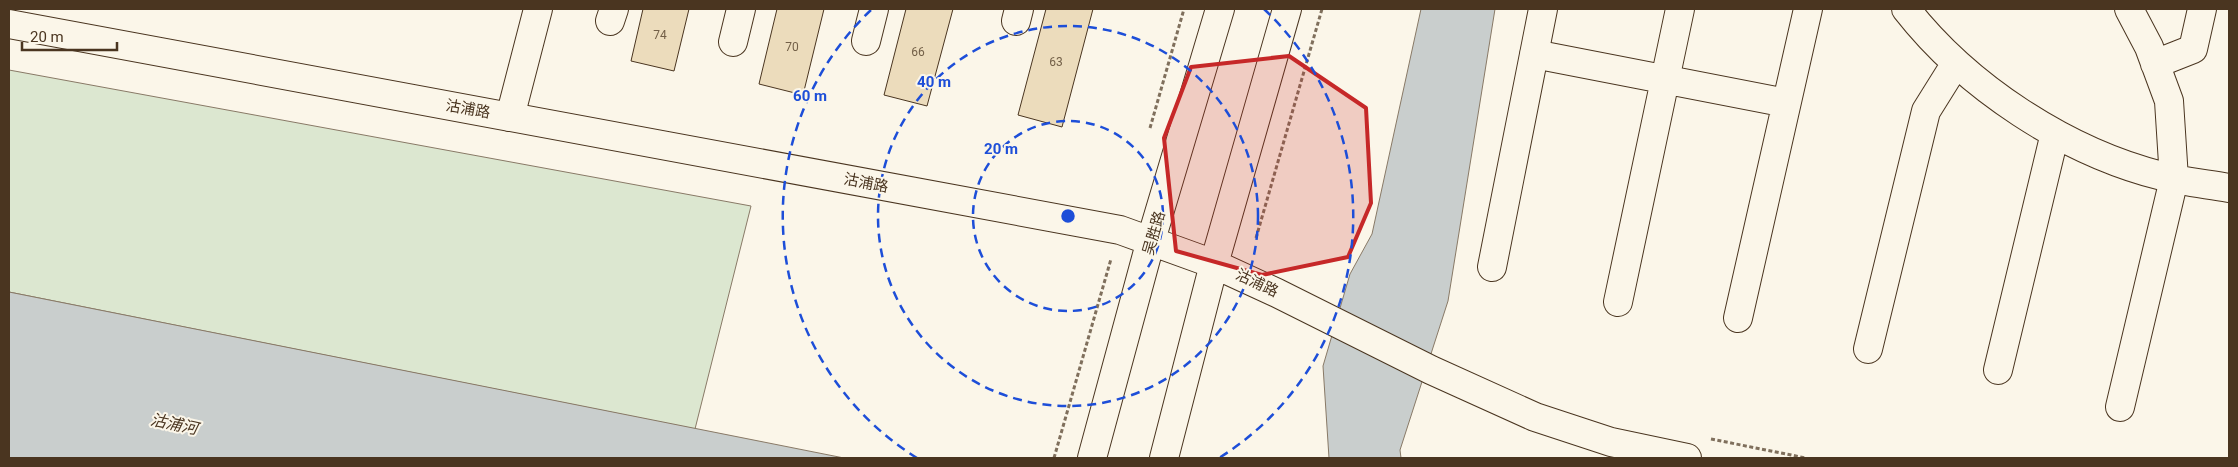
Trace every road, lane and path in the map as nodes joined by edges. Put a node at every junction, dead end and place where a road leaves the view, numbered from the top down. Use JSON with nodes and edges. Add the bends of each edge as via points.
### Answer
{"nodes":[{"id":1,"x":538,"y":9,"type":"edge"},
{"id":2,"x":741,"y":9,"type":"edge"},
{"id":3,"x":874,"y":9,"type":"edge"},
{"id":4,"x":1220,"y":9,"type":"edge"},
{"id":5,"x":1287,"y":9,"type":"edge"},
{"id":6,"x":1322,"y":9,"type":"edge"},
{"id":7,"x":1543,"y":9,"type":"edge"},
{"id":8,"x":1680,"y":9,"type":"edge"},
{"id":9,"x":1808,"y":9,"type":"edge"},
{"id":10,"x":1906,"y":9,"type":"edge"},
{"id":11,"x":2129,"y":9,"type":"edge"},
{"id":12,"x":2202,"y":9,"type":"edge"},
{"id":13,"x":9,"y":24,"type":"edge"},
{"id":14,"x":866,"y":41,"type":"dead end"},
{"id":15,"x":733,"y":42,"type":"dead end"},
{"id":16,"x":1534,"y":54,"type":"junction"},
{"id":17,"x":1956,"y":63,"type":"junction"},
{"id":18,"x":2155,"y":64,"type":"junction"},
{"id":19,"x":1665,"y":79,"type":"junction"},
{"id":20,"x":1786,"y":103,"type":"junction"},
{"id":21,"x":510,"y":117,"type":"junction"},
{"id":22,"x":2055,"y":133,"type":"junction"},
{"id":23,"x":2174,"y":179,"type":"junction"},
{"id":24,"x":2229,"y":188,"type":"edge"},
{"id":25,"x":1151,"y":240,"type":"junction"},
{"id":26,"x":1214,"y":264,"type":"junction"},
{"id":27,"x":1492,"y":267,"type":"dead end"},
{"id":28,"x":1244,"y":278,"type":"junction"},
{"id":29,"x":1618,"y":302,"type":"dead end"},
{"id":30,"x":1738,"y":318,"type":"dead end"},
{"id":31,"x":1868,"y":349,"type":"dead end"},
{"id":32,"x":1998,"y":370,"type":"dead end"},
{"id":33,"x":2120,"y":407,"type":"dead end"},
{"id":34,"x":1092,"y":458,"type":"edge"},
{"id":35,"x":1164,"y":458,"type":"edge"},
{"id":36,"x":1687,"y":458,"type":"edge"}],
"edges":[{"from":1,"to":21,"type":"street"},
{"from":2,"to":15,"type":"street"},
{"from":3,"to":14,"type":"street"},
{"from":4,"to":25,"type":"street","name":"吴胜路"},
{"from":5,"to":26,"type":"street"},
{"from":6,"to":28,"type":"path"},
{"from":7,"to":16,"type":"street"},
{"from":8,"to":19,"type":"street"},
{"from":9,"to":20,"type":"street"},
{"from":10,"to":17,"type":"street"},
{"from":11,"to":18,"type":"street"},
{"from":12,"to":18,"type":"street","via":[[2193,49]]},
{"from":13,"to":21,"type":"street","name":"沽浦路"},
{"from":16,"to":19,"type":"street"},
{"from":16,"to":27,"type":"street"},
{"from":17,"to":22,"type":"street","via":[[2016,109]]},
{"from":17,"to":31,"type":"street","via":[[1926,111]]},
{"from":18,"to":23,"type":"street","via":[[2169,101]]},
{"from":19,"to":20,"type":"street"},
{"from":19,"to":29,"type":"street"},
{"from":20,"to":30,"type":"street"},
{"from":21,"to":25,"type":"street","name":"沽浦路","via":[[1120,230]]},
{"from":22,"to":23,"type":"street","via":[[2113,161]]},
{"from":22,"to":32,"type":"street"},
{"from":23,"to":24,"type":"street"},
{"from":23,"to":33,"type":"street"},
{"from":25,"to":26,"type":"street","name":"沽浦路"},
{"from":25,"to":34,"type":"street","name":"吴胜路"},
{"from":26,"to":28,"type":"street","name":"沽浦路"},
{"from":26,"to":35,"type":"street"},
{"from":28,"to":36,"type":"street","name":"沽浦路","via":[[1431,370],[1536,417],[1611,442]]}]}
